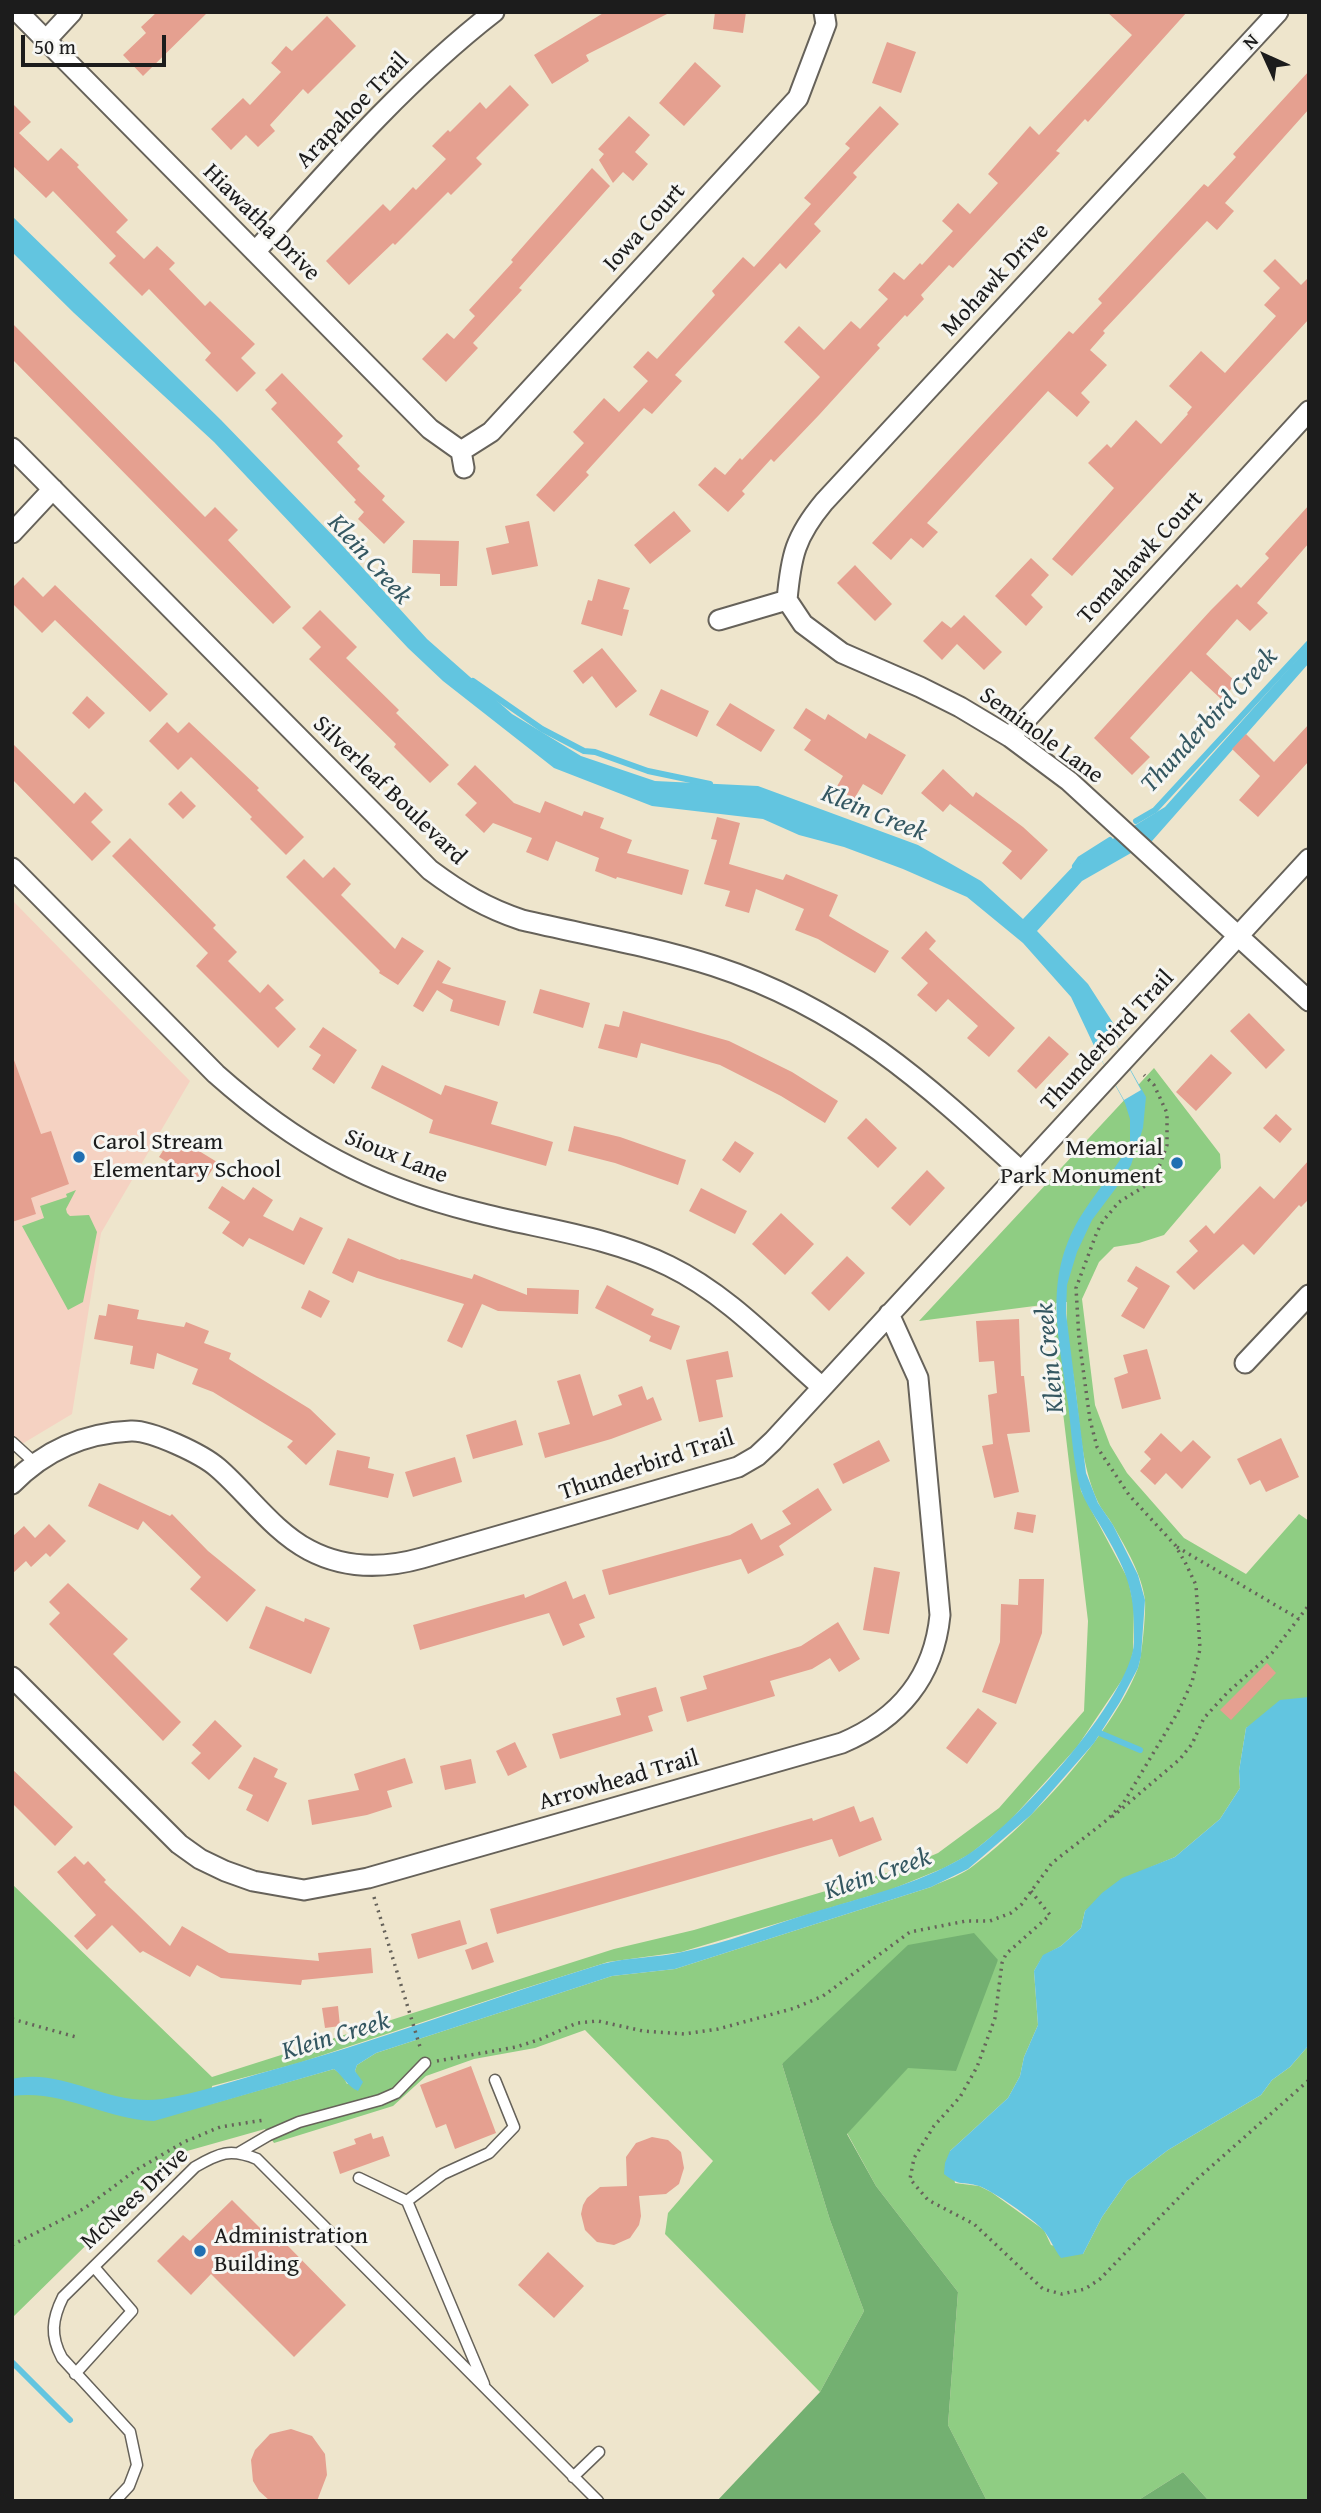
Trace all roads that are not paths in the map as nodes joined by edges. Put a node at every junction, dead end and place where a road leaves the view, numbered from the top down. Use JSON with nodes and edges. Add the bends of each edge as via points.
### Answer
{"nodes":[{"id":1,"x":18,"y":12,"type":"edge"},
{"id":2,"x":72,"y":12,"type":"edge"},
{"id":3,"x":494,"y":12,"type":"edge"},
{"id":4,"x":824,"y":12,"type":"edge"},
{"id":5,"x":1278,"y":12,"type":"edge"},
{"id":6,"x":46,"y":40,"type":"junction"},
{"id":7,"x":255,"y":252,"type":"junction"},
{"id":8,"x":1309,"y":411,"type":"edge"},
{"id":9,"x":12,"y":448,"type":"edge"},
{"id":10,"x":462,"y":460,"type":"joint"},
{"id":11,"x":53,"y":489,"type":"junction"},
{"id":12,"x":12,"y":533,"type":"edge"},
{"id":13,"x":787,"y":600,"type":"junction"},
{"id":14,"x":719,"y":620,"type":"dead end"},
{"id":15,"x":1010,"y":737,"type":"junction"},
{"id":16,"x":1309,"y":859,"type":"edge"},
{"id":17,"x":12,"y":868,"type":"edge"},
{"id":18,"x":1238,"y":936,"type":"junction"},
{"id":19,"x":1309,"y":1001,"type":"edge"},
{"id":20,"x":1021,"y":1171,"type":"junction"},
{"id":21,"x":1309,"y":1295,"type":"edge"},
{"id":22,"x":889,"y":1314,"type":"junction"},
{"id":23,"x":1245,"y":1363,"type":"dead end"},
{"id":24,"x":822,"y":1387,"type":"junction"},
{"id":25,"x":12,"y":1442,"type":"edge"},
{"id":26,"x":35,"y":1463,"type":"junction"},
{"id":27,"x":12,"y":1484,"type":"edge"},
{"id":28,"x":12,"y":1677,"type":"edge"},
{"id":29,"x":425,"y":2063,"type":"road end"},
{"id":30,"x":495,"y":2080,"type":"dead end"},
{"id":31,"x":240,"y":2152,"type":"junction"},
{"id":32,"x":359,"y":2178,"type":"dead end"},
{"id":33,"x":407,"y":2201,"type":"junction"},
{"id":34,"x":93,"y":2267,"type":"junction"},
{"id":35,"x":75,"y":2374,"type":"junction"},
{"id":36,"x":486,"y":2389,"type":"junction"},
{"id":37,"x":599,"y":2452,"type":"dead end"},
{"id":38,"x":573,"y":2477,"type":"junction"},
{"id":39,"x":115,"y":2501,"type":"edge"},
{"id":40,"x":598,"y":2501,"type":"edge"}],
"edges":[{"from":1,"to":6,"type":"street","name":"Hiawatha Drive"},
{"from":2,"to":6,"type":"street"},
{"from":3,"to":7,"type":"street","name":"Arapahoe Trail","via":[[404,91]]},
{"from":4,"to":10,"type":"street","name":"Iowa Court","via":[[826,24],[798,98]]},
{"from":5,"to":13,"type":"street","name":"Mohawk Drive","via":[[815,513],[797,541]]},
{"from":6,"to":7,"type":"street","name":"Hiawatha Drive"},
{"from":7,"to":10,"type":"street","name":"Hiawatha Drive"},
{"from":8,"to":15,"type":"street","name":"Tomahawk Court"},
{"from":9,"to":11,"type":"street","name":"Silverleaf Boulevard"},
{"from":11,"to":12,"type":"street"},
{"from":11,"to":20,"type":"street","name":"Silverleaf Boulevard","via":[[430,870],[464,895],[522,920],[714,966],[812,1008],[890,1056]]},
{"from":13,"to":14,"type":"street"},
{"from":13,"to":15,"type":"street","name":"Seminole Lane","via":[[803,624],[842,653],[960,707]]},
{"from":15,"to":18,"type":"street","name":"Seminole Lane","via":[[1069,781]]},
{"from":16,"to":18,"type":"street","name":"Thunderbird Trail"},
{"from":17,"to":24,"type":"street","name":"Sioux Lane","via":[[216,1074],[286,1131],[352,1170],[420,1197],[602,1241],[670,1266],[731,1307]]},
{"from":18,"to":19,"type":"street","name":"Seminole Lane"},
{"from":18,"to":20,"type":"street","name":"Thunderbird Trail"},
{"from":20,"to":22,"type":"street","name":"Thunderbird Trail"},
{"from":21,"to":23,"type":"street"},
{"from":22,"to":24,"type":"street","name":"Thunderbird Trail"},
{"from":22,"to":28,"type":"street","name":"Arrowhead Trail","via":[[918,1378],[939,1631],[922,1676],[908,1697],[878,1726],[842,1743],[368,1878],[304,1890],[225,1871],[179,1844]]},
{"from":24,"to":26,"type":"street","name":"Thunderbird Trail","via":[[773,1441],[738,1467],[435,1555],[373,1567],[308,1549],[285,1533],[216,1465],[183,1446],[133,1431],[70,1443]]},
{"from":25,"to":26,"type":"lane"},
{"from":26,"to":27,"type":"street","name":"Thunderbird Trail"},
{"from":29,"to":31,"type":"lane","name":"McNees Drive","via":[[396,2093],[299,2122]]},
{"from":30,"to":33,"type":"lane","via":[[514,2127],[489,2153],[443,2174]]},
{"from":31,"to":34,"type":"lane","name":"McNees Drive","via":[[212,2157],[195,2167]]},
{"from":31,"to":36,"type":"lane","via":[[257,2159]]},
{"from":32,"to":33,"type":"lane"},
{"from":33,"to":36,"type":"lane"},
{"from":34,"to":35,"type":"lane","name":"McNees Drive","via":[[63,2297],[52,2327],[55,2345]]},
{"from":34,"to":35,"type":"lane","via":[[132,2311]]},
{"from":35,"to":39,"type":"lane","name":"McNees Drive","via":[[130,2432],[137,2465],[129,2486]]},
{"from":36,"to":38,"type":"lane","via":[[518,2414]]},
{"from":37,"to":38,"type":"lane"},
{"from":38,"to":40,"type":"lane"}]}
